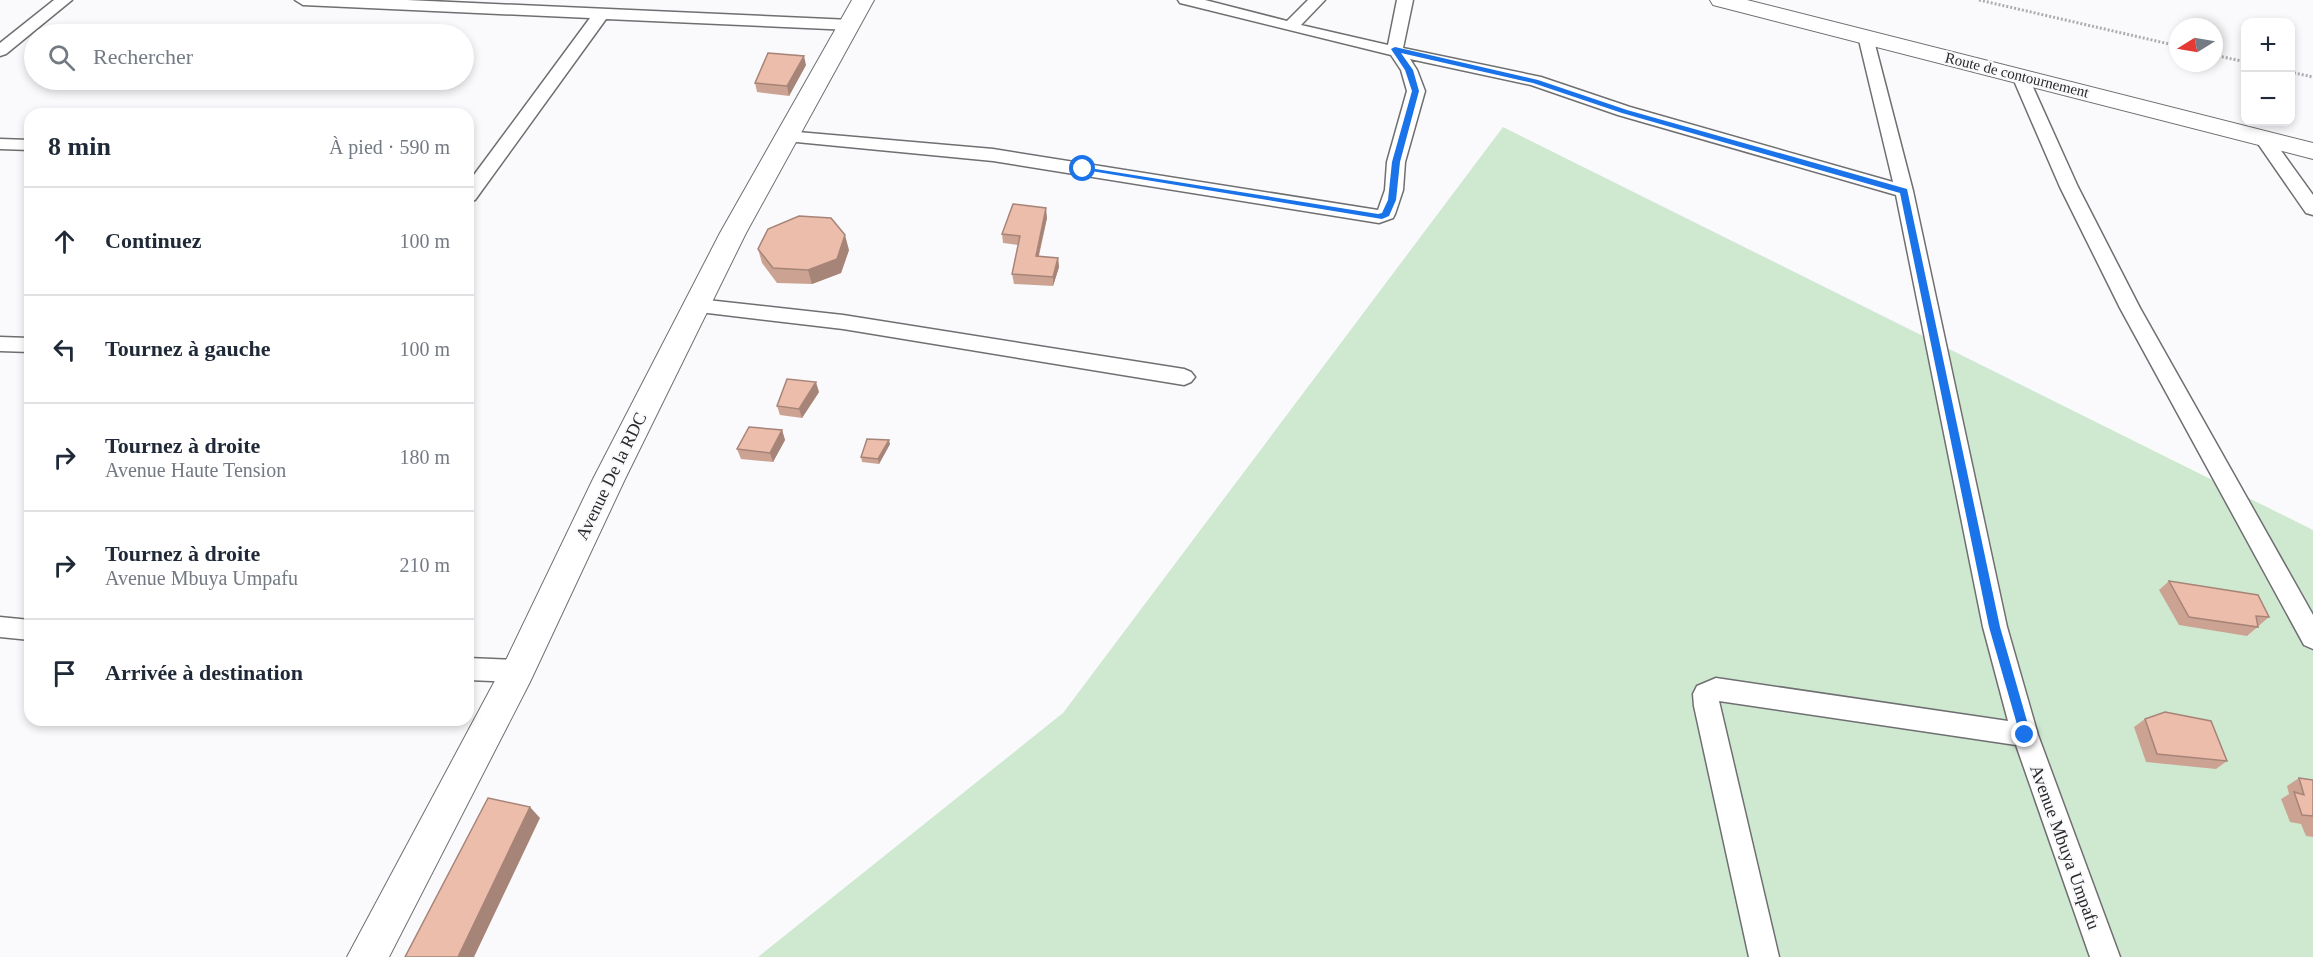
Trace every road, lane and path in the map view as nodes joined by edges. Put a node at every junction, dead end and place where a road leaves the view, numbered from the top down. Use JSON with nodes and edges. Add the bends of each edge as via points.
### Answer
{"nodes":[{"id":1,"x":64,"y":0,"type":"edge"},
{"id":2,"x":303,"y":0,"type":"edge"},
{"id":3,"x":313,"y":0,"type":"edge"},
{"id":4,"x":1186,"y":0,"type":"edge"},
{"id":5,"x":1317,"y":0,"type":"edge"},
{"id":6,"x":1405,"y":0,"type":"edge"},
{"id":7,"x":1721,"y":0,"type":"edge"},
{"id":8,"x":1979,"y":0,"type":"edge"},
{"id":9,"x":857,"y":13,"type":"edge"},
{"id":10,"x":601,"y":14,"type":"junction"},
{"id":11,"x":34,"y":24,"type":"edge"},
{"id":12,"x":1290,"y":27,"type":"junction"},
{"id":13,"x":24,"y":32,"type":"edge"},
{"id":14,"x":1866,"y":36,"type":"junction"},
{"id":15,"x":2169,"y":44,"type":"edge"},
{"id":16,"x":1395,"y":49,"type":"junction"},
{"id":17,"x":0,"y":51,"type":"edge"},
{"id":18,"x":2223,"y":57,"type":"edge"},
{"id":19,"x":2241,"y":61,"type":"edge"},
{"id":20,"x":2295,"y":73,"type":"edge"},
{"id":21,"x":2020,"y":76,"type":"junction"},
{"id":22,"x":2313,"y":77,"type":"edge"},
{"id":23,"x":786,"y":136,"type":"junction"},
{"id":24,"x":2263,"y":138,"type":"junction"},
{"id":25,"x":0,"y":144,"type":"edge"},
{"id":26,"x":24,"y":145,"type":"edge"},
{"id":27,"x":2313,"y":151,"type":"edge"},
{"id":28,"x":474,"y":167,"type":"edge"},
{"id":29,"x":487,"y":168,"type":"junction"},
{"id":30,"x":474,"y":187,"type":"edge"},
{"id":31,"x":1904,"y":191,"type":"junction"},
{"id":32,"x":2313,"y":209,"type":"edge"},
{"id":33,"x":698,"y":306,"type":"junction"},
{"id":34,"x":0,"y":344,"type":"edge"},
{"id":35,"x":24,"y":345,"type":"edge"},
{"id":36,"x":1184,"y":377,"type":"dead end"},
{"id":37,"x":0,"y":627,"type":"edge"},
{"id":38,"x":24,"y":629,"type":"edge"},
{"id":39,"x":2313,"y":638,"type":"edge"},
{"id":40,"x":474,"y":669,"type":"edge"},
{"id":41,"x":518,"y":671,"type":"junction"},
{"id":42,"x":2025,"y":735,"type":"junction"},
{"id":43,"x":367,"y":957,"type":"edge"},
{"id":44,"x":1764,"y":957,"type":"edge"},
{"id":45,"x":2105,"y":957,"type":"edge"}],
"edges":[{"from":1,"to":11,"type":"street"},
{"from":2,"to":3,"type":"street"},
{"from":3,"to":10,"type":"street"},
{"from":4,"to":12,"type":"street"},
{"from":5,"to":12,"type":"street"},
{"from":6,"to":16,"type":"street"},
{"from":7,"to":14,"type":"street","name":"Route de contournement"},
{"from":8,"to":15,"type":"path"},
{"from":9,"to":10,"type":"street"},
{"from":9,"to":23,"type":"street","name":"Avenue De la RDC"},
{"from":10,"to":29,"type":"street"},
{"from":12,"to":16,"type":"street"},
{"from":13,"to":17,"type":"street"},
{"from":14,"to":21,"type":"street","name":"Route de contournement"},
{"from":14,"to":31,"type":"street","name":"Avenue Mbuya Umpafu"},
{"from":16,"to":23,"type":"street","via":[[1409,70],[1416,91],[1396,162],[1392,200],[1386,214],[1379,217],[993,155]]},
{"from":16,"to":31,"type":"street","via":[[1535,81],[1624,111]]},
{"from":18,"to":19,"type":"path"},
{"from":20,"to":22,"type":"path"},
{"from":21,"to":24,"type":"street","name":"Route de contournement"},
{"from":21,"to":39,"type":"street","via":[[2069,187],[2130,308]]},
{"from":23,"to":33,"type":"street","name":"Avenue De la RDC"},
{"from":24,"to":27,"type":"street","name":"Route de contournement"},
{"from":24,"to":32,"type":"street"},
{"from":25,"to":26,"type":"street"},
{"from":28,"to":29,"type":"street"},
{"from":29,"to":30,"type":"street"},
{"from":31,"to":42,"type":"street","name":"Avenue Mbuya Umpafu","via":[[1995,627]]},
{"from":33,"to":36,"type":"street","via":[[854,323]]},
{"from":33,"to":41,"type":"street","name":"Avenue De la RDC","via":[[614,469]]},
{"from":34,"to":35,"type":"street"},
{"from":37,"to":38,"type":"street"},
{"from":40,"to":41,"type":"street"},
{"from":41,"to":43,"type":"street","name":"Avenue De la RDC"},
{"from":42,"to":44,"type":"street","via":[[1716,689],[1706,694]]},
{"from":42,"to":45,"type":"street","name":"Avenue Mbuya Umpafu"}]}
